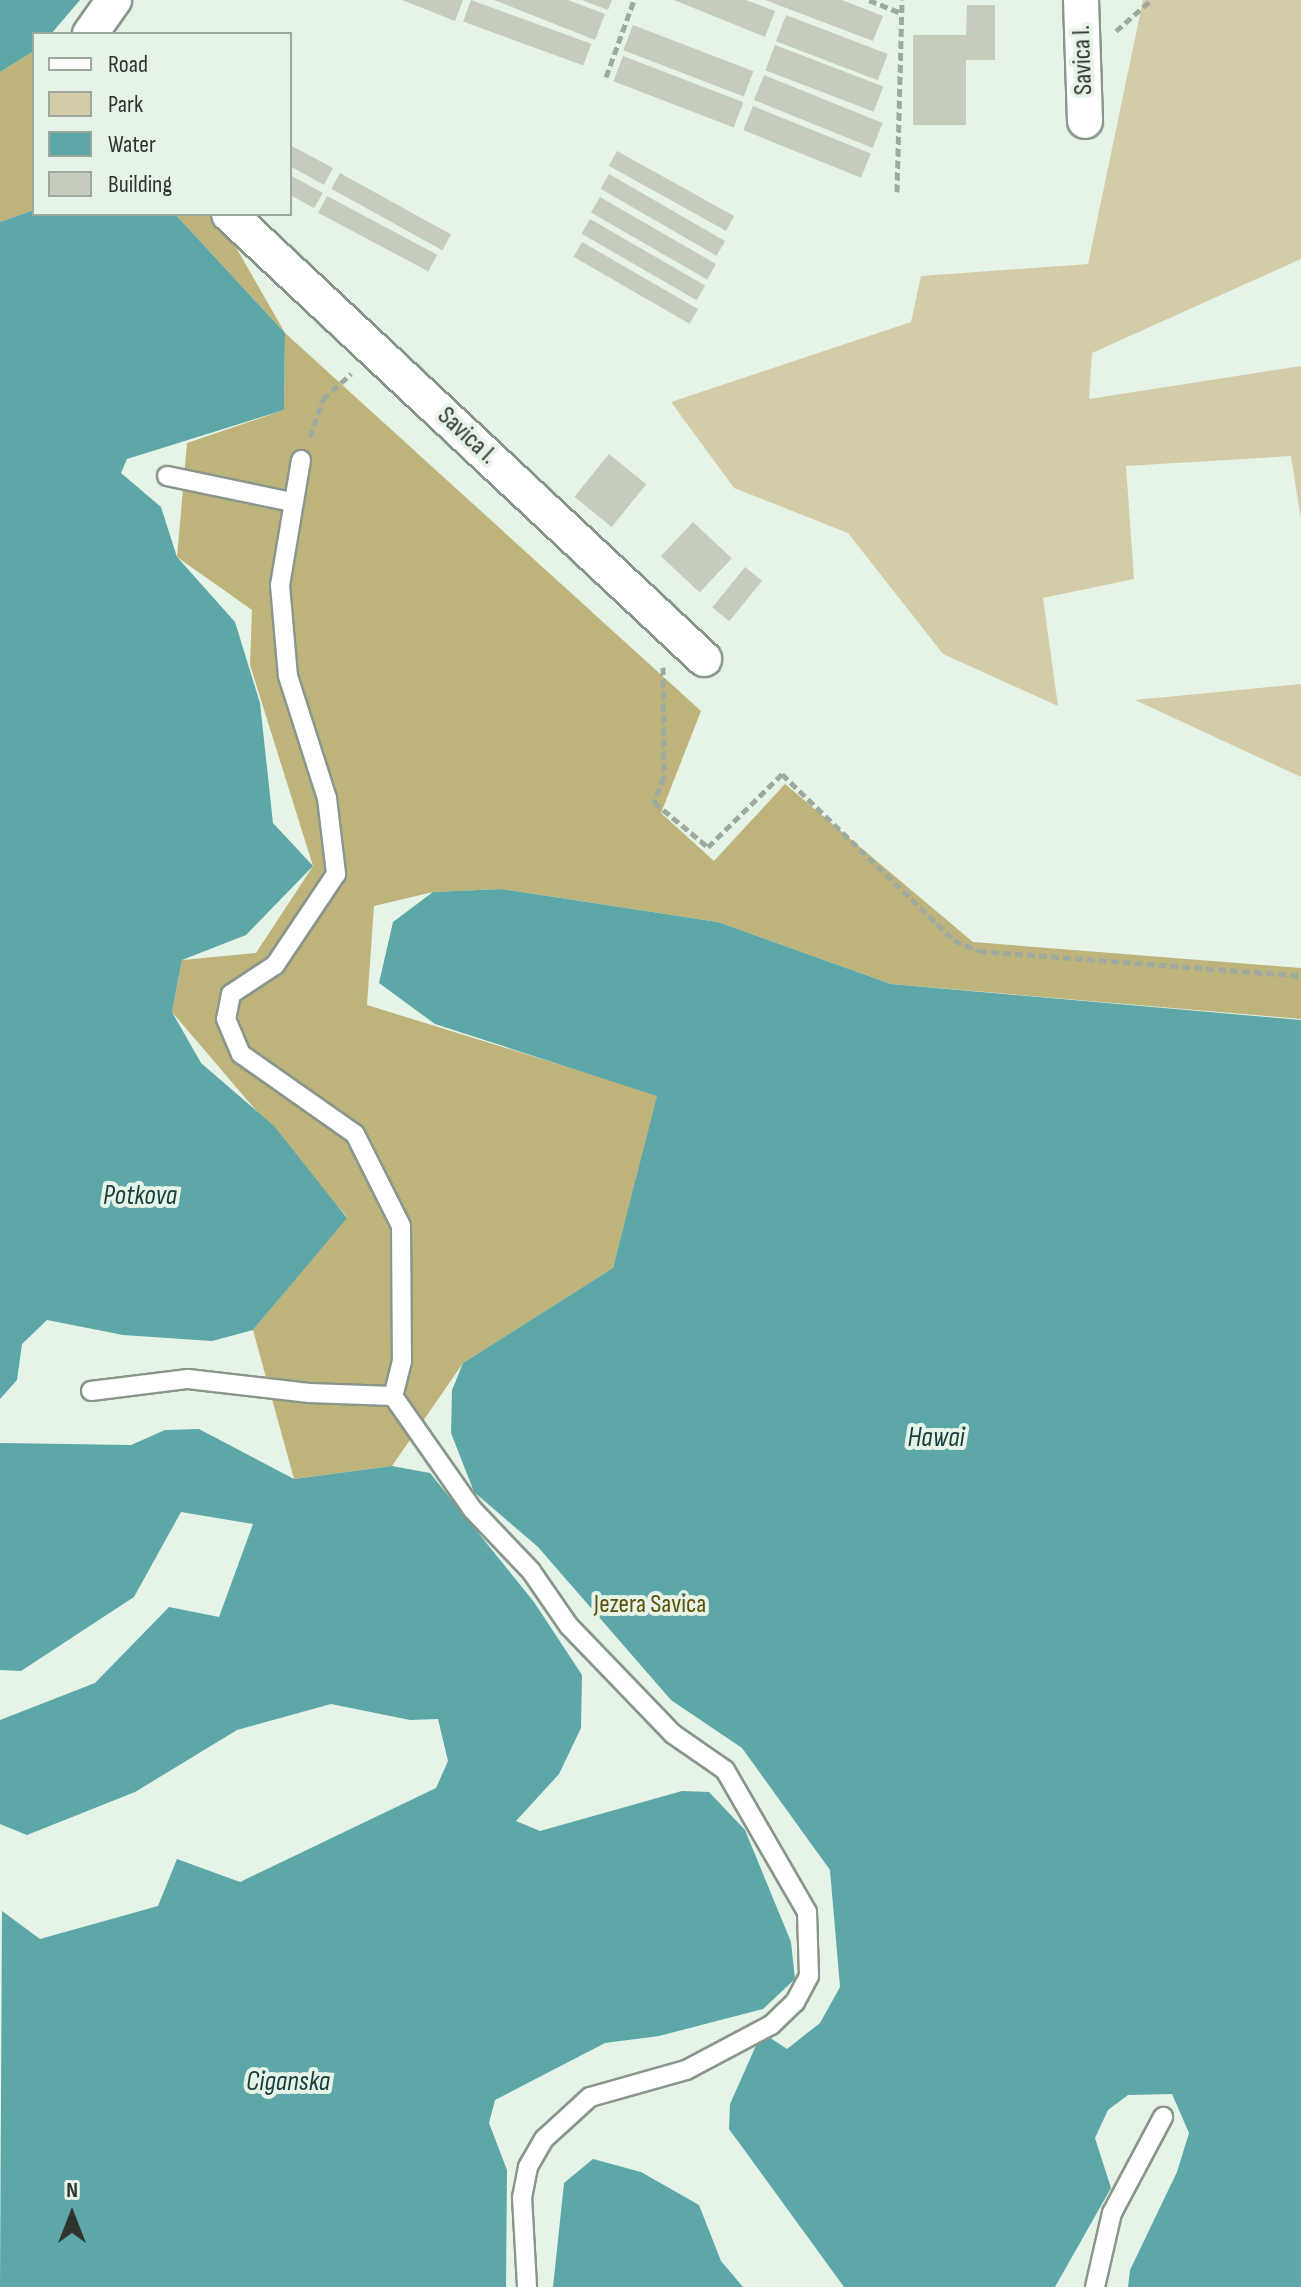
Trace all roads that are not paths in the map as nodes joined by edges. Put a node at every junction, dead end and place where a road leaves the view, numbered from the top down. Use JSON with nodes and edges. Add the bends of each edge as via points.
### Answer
{"nodes":[{"id":1,"x":114,"y":0,"type":"edge"},
{"id":2,"x":1081,"y":0,"type":"edge"},
{"id":3,"x":91,"y":32,"type":"edge"},
{"id":4,"x":1085,"y":121,"type":"dead end"},
{"id":5,"x":231,"y":216,"type":"edge"},
{"id":6,"x":301,"y":460,"type":"road end"},
{"id":7,"x":167,"y":476,"type":"dead end"},
{"id":8,"x":291,"y":502,"type":"junction"},
{"id":9,"x":704,"y":659,"type":"dead end"},
{"id":10,"x":91,"y":1391,"type":"dead end"},
{"id":11,"x":393,"y":1396,"type":"junction"},
{"id":12,"x":1163,"y":2117,"type":"dead end"},
{"id":13,"x":527,"y":2287,"type":"edge"},
{"id":14,"x":1095,"y":2287,"type":"edge"}],
"edges":[{"from":1,"to":3,"type":"street"},
{"from":2,"to":4,"type":"street","name":"Savica I."},
{"from":5,"to":9,"type":"street","name":"Savica I."},
{"from":6,"to":8,"type":"lane"},
{"from":7,"to":8,"type":"lane"},
{"from":8,"to":11,"type":"lane","via":[[280,585],[288,676],[327,798],[336,874],[275,965],[231,994],[226,1019],[241,1054],[355,1134],[401,1226],[402,1361]]},
{"from":10,"to":11,"type":"lane","via":[[188,1379]]},
{"from":11,"to":13,"type":"lane","via":[[472,1509],[531,1571],[569,1626],[673,1734],[725,1770],[807,1912],[809,1976],[795,2002],[771,2025],[686,2070],[590,2097],[544,2139],[528,2167],[522,2197]]},
{"from":12,"to":14,"type":"lane","via":[[1112,2213]]}]}
